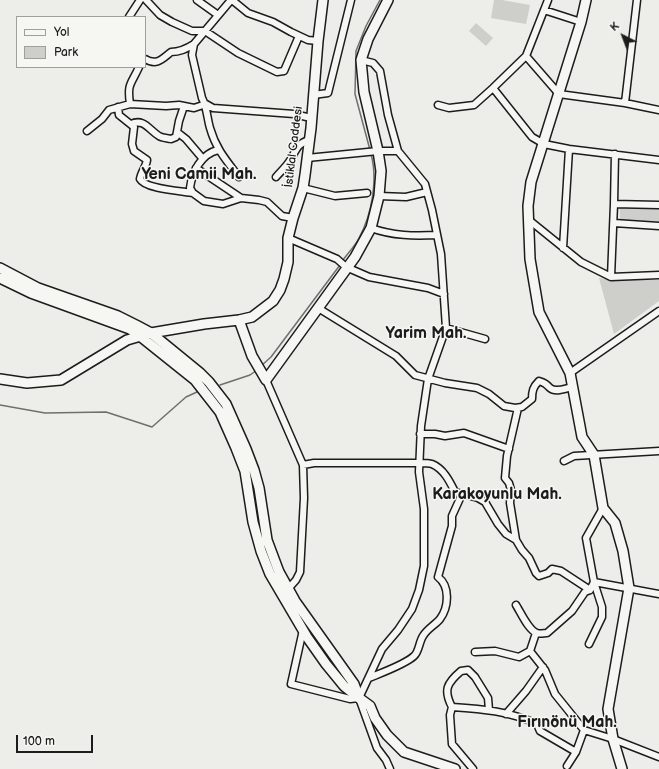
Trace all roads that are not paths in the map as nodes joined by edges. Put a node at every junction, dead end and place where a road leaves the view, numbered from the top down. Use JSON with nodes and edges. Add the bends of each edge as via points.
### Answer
{"nodes":[{"id":1,"x":140,"y":0,"type":"edge"},
{"id":2,"x":146,"y":0,"type":"edge"},
{"id":3,"x":197,"y":0,"type":"edge"},
{"id":4,"x":232,"y":0,"type":"edge"},
{"id":5,"x":324,"y":0,"type":"edge"},
{"id":6,"x":351,"y":0,"type":"edge"},
{"id":7,"x":388,"y":0,"type":"edge"},
{"id":8,"x":548,"y":0,"type":"edge"},
{"id":9,"x":586,"y":0,"type":"edge"},
{"id":10,"x":637,"y":0,"type":"edge"},
{"id":11,"x":544,"y":10,"type":"junction"},
{"id":12,"x":218,"y":14,"type":"junction"},
{"id":13,"x":130,"y":16,"type":"edge"},
{"id":14,"x":581,"y":22,"type":"junction"},
{"id":15,"x":204,"y":31,"type":"junction"},
{"id":16,"x":299,"y":36,"type":"junction"},
{"id":17,"x":318,"y":41,"type":"junction"},
{"id":18,"x":194,"y":44,"type":"junction"},
{"id":19,"x":526,"y":56,"type":"junction"},
{"id":20,"x":146,"y":60,"type":"edge"},
{"id":21,"x":361,"y":60,"type":"junction"},
{"id":22,"x":138,"y":68,"type":"edge"},
{"id":23,"x":493,"y":88,"type":"junction"},
{"id":24,"x":559,"y":94,"type":"junction"},
{"id":25,"x":313,"y":95,"type":"junction"},
{"id":26,"x":625,"y":103,"type":"junction"},
{"id":27,"x":130,"y":104,"type":"junction"},
{"id":28,"x":206,"y":104,"type":"junction"},
{"id":29,"x":438,"y":105,"type":"dead end"},
{"id":30,"x":184,"y":106,"type":"junction"},
{"id":31,"x":118,"y":107,"type":"junction"},
{"id":32,"x":659,"y":110,"type":"edge"},
{"id":33,"x":311,"y":118,"type":"junction"},
{"id":34,"x":131,"y":124,"type":"junction"},
{"id":35,"x":87,"y":131,"type":"dead end"},
{"id":36,"x":177,"y":132,"type":"junction"},
{"id":37,"x":310,"y":140,"type":"junction"},
{"id":38,"x":544,"y":144,"type":"junction"},
{"id":39,"x":569,"y":149,"type":"junction"},
{"id":40,"x":218,"y":150,"type":"junction"},
{"id":41,"x":398,"y":151,"type":"junction"},
{"id":42,"x":374,"y":152,"type":"junction"},
{"id":43,"x":615,"y":154,"type":"junction"},
{"id":44,"x":307,"y":158,"type":"junction"},
{"id":45,"x":203,"y":159,"type":"junction"},
{"id":46,"x":659,"y":160,"type":"edge"},
{"id":47,"x":196,"y":168,"type":"junction"},
{"id":48,"x":239,"y":177,"type":"dead end"},
{"id":49,"x":276,"y":177,"type":"dead end"},
{"id":50,"x":303,"y":188,"type":"junction"},
{"id":51,"x":427,"y":192,"type":"junction"},
{"id":52,"x":193,"y":193,"type":"junction"},
{"id":53,"x":367,"y":193,"type":"dead end"},
{"id":54,"x":379,"y":196,"type":"junction"},
{"id":55,"x":241,"y":198,"type":"junction"},
{"id":56,"x":614,"y":204,"type":"junction"},
{"id":57,"x":659,"y":205,"type":"edge"},
{"id":58,"x":293,"y":218,"type":"junction"},
{"id":59,"x":529,"y":220,"type":"junction"},
{"id":60,"x":614,"y":224,"type":"junction"},
{"id":61,"x":659,"y":226,"type":"edge"},
{"id":62,"x":371,"y":228,"type":"junction"},
{"id":63,"x":437,"y":235,"type":"junction"},
{"id":64,"x":288,"y":238,"type":"junction"},
{"id":65,"x":563,"y":248,"type":"junction"},
{"id":66,"x":0,"y":268,"type":"edge"},
{"id":67,"x":346,"y":268,"type":"junction"},
{"id":68,"x":659,"y":275,"type":"edge"},
{"id":69,"x":611,"y":277,"type":"junction"},
{"id":70,"x":0,"y":278,"type":"edge"},
{"id":71,"x":444,"y":294,"type":"junction"},
{"id":72,"x":318,"y":308,"type":"junction"},
{"id":73,"x":659,"y":311,"type":"edge"},
{"id":74,"x":239,"y":320,"type":"junction"},
{"id":75,"x":446,"y":328,"type":"junction"},
{"id":76,"x":151,"y":334,"type":"junction"},
{"id":77,"x":140,"y":336,"type":"junction"},
{"id":78,"x":485,"y":338,"type":"dead end"},
{"id":79,"x":570,"y":373,"type":"junction"},
{"id":80,"x":264,"y":376,"type":"junction"},
{"id":81,"x":0,"y":379,"type":"edge"},
{"id":82,"x":428,"y":379,"type":"junction"},
{"id":83,"x":572,"y":387,"type":"junction"},
{"id":84,"x":518,"y":408,"type":"junction"},
{"id":85,"x":420,"y":434,"type":"junction"},
{"id":86,"x":509,"y":449,"type":"junction"},
{"id":87,"x":659,"y":451,"type":"edge"},
{"id":88,"x":594,"y":455,"type":"junction"},
{"id":89,"x":564,"y":461,"type":"dead end"},
{"id":90,"x":419,"y":463,"type":"junction"},
{"id":91,"x":303,"y":465,"type":"junction"},
{"id":92,"x":462,"y":494,"type":"junction"},
{"id":93,"x":603,"y":508,"type":"junction"},
{"id":94,"x":516,"y":540,"type":"junction"},
{"id":95,"x":594,"y":582,"type":"junction"},
{"id":96,"x":629,"y":588,"type":"junction"},
{"id":97,"x":288,"y":589,"type":"junction"},
{"id":98,"x":590,"y":590,"type":"junction"},
{"id":99,"x":659,"y":594,"type":"edge"},
{"id":100,"x":516,"y":605,"type":"dead end"},
{"id":101,"x":303,"y":630,"type":"junction"},
{"id":102,"x":536,"y":633,"type":"junction"},
{"id":103,"x":589,"y":644,"type":"dead end"},
{"id":104,"x":530,"y":651,"type":"junction"},
{"id":105,"x":475,"y":652,"type":"dead end"},
{"id":106,"x":543,"y":667,"type":"junction"},
{"id":107,"x":369,"y":678,"type":"junction"},
{"id":108,"x":359,"y":698,"type":"junction"},
{"id":109,"x":452,"y":707,"type":"junction"},
{"id":110,"x":489,"y":710,"type":"junction"},
{"id":111,"x":506,"y":714,"type":"junction"},
{"id":112,"x":584,"y":730,"type":"junction"},
{"id":113,"x":613,"y":739,"type":"junction"},
{"id":114,"x":576,"y":752,"type":"junction"},
{"id":115,"x":659,"y":757,"type":"edge"},
{"id":116,"x":567,"y":766,"type":"dead end"},
{"id":117,"x":390,"y":769,"type":"edge"},
{"id":118,"x":455,"y":769,"type":"edge"},
{"id":119,"x":473,"y":769,"type":"edge"},
{"id":120,"x":622,"y":769,"type":"edge"}],
"edges":[{"from":1,"to":13,"type":"street"},
{"from":2,"to":15,"type":"street","via":[[160,15],[172,22],[192,31]]},
{"from":3,"to":12,"type":"street"},
{"from":4,"to":12,"type":"street"},
{"from":4,"to":16,"type":"street","via":[[248,13],[273,22]]},
{"from":5,"to":17,"type":"street","name":"İstiklal Caddesi"},
{"from":6,"to":25,"type":"street","via":[[328,93]]},
{"from":7,"to":21,"type":"street","via":[[368,39]]},
{"from":8,"to":11,"type":"street"},
{"from":9,"to":14,"type":"street"},
{"from":10,"to":26,"type":"street"},
{"from":11,"to":14,"type":"street"},
{"from":11,"to":19,"type":"street"},
{"from":12,"to":15,"type":"street"},
{"from":14,"to":24,"type":"street"},
{"from":15,"to":16,"type":"street","via":[[238,53],[277,72],[284,70]]},
{"from":15,"to":18,"type":"street"},
{"from":16,"to":17,"type":"street"},
{"from":17,"to":25,"type":"street","name":"İstiklal Caddesi"},
{"from":18,"to":20,"type":"street","via":[[185,50],[171,52],[157,62]]},
{"from":18,"to":28,"type":"street","via":[[192,54],[202,98]]},
{"from":19,"to":23,"type":"street"},
{"from":19,"to":24,"type":"street"},
{"from":21,"to":41,"type":"street","via":[[373,63],[380,71]]},
{"from":21,"to":42,"type":"street"},
{"from":22,"to":27,"type":"street","via":[[128,91]]},
{"from":23,"to":29,"type":"street","via":[[474,105],[449,108]]},
{"from":23,"to":38,"type":"street","via":[[532,137]]},
{"from":24,"to":26,"type":"street"},
{"from":24,"to":38,"type":"street"},
{"from":25,"to":33,"type":"street","name":"İstiklal Caddesi"},
{"from":26,"to":32,"type":"street"},
{"from":27,"to":30,"type":"street"},
{"from":27,"to":31,"type":"street"},
{"from":28,"to":30,"type":"street","via":[[194,108]]},
{"from":28,"to":33,"type":"street","via":[[214,108],[294,114]]},
{"from":28,"to":40,"type":"street","via":[[209,127]]},
{"from":30,"to":36,"type":"street"},
{"from":31,"to":34,"type":"street","via":[[119,115]]},
{"from":31,"to":35,"type":"street","via":[[109,110]]},
{"from":33,"to":37,"type":"street","name":"İstiklal Caddesi"},
{"from":34,"to":36,"type":"street","via":[[136,121],[142,122],[160,136],[172,139],[176,137]]},
{"from":34,"to":52,"type":"street","via":[[134,127],[134,151],[147,160],[141,181],[145,185],[162,189]]},
{"from":36,"to":45,"type":"street"},
{"from":37,"to":44,"type":"street","name":"İstiklal Caddesi"},
{"from":37,"to":49,"type":"street","via":[[302,142],[290,162]]},
{"from":38,"to":39,"type":"street"},
{"from":38,"to":59,"type":"street","via":[[531,182]]},
{"from":39,"to":43,"type":"street"},
{"from":39,"to":65,"type":"street"},
{"from":40,"to":45,"type":"street","via":[[210,152]]},
{"from":40,"to":48,"type":"street"},
{"from":41,"to":42,"type":"street"},
{"from":41,"to":51,"type":"street","via":[[425,184]]},
{"from":42,"to":44,"type":"street"},
{"from":42,"to":54,"type":"street","via":[[381,171]]},
{"from":43,"to":46,"type":"street"},
{"from":43,"to":56,"type":"street"},
{"from":44,"to":50,"type":"street","name":"İstiklal Caddesi"},
{"from":45,"to":47,"type":"street"},
{"from":47,"to":52,"type":"street","via":[[191,178],[190,188]]},
{"from":47,"to":55,"type":"street"},
{"from":50,"to":53,"type":"street","via":[[336,196]]},
{"from":50,"to":58,"type":"street","name":"İstiklal Caddesi"},
{"from":51,"to":54,"type":"street","via":[[406,197]]},
{"from":51,"to":63,"type":"street"},
{"from":52,"to":55,"type":"street","via":[[204,201],[223,204]]},
{"from":54,"to":62,"type":"street"},
{"from":55,"to":58,"type":"street","via":[[267,202],[282,216]]},
{"from":56,"to":57,"type":"street"},
{"from":56,"to":60,"type":"street"},
{"from":58,"to":64,"type":"street","name":"İstiklal Caddesi"},
{"from":59,"to":65,"type":"street"},
{"from":59,"to":79,"type":"street","via":[[530,259],[540,312]]},
{"from":60,"to":61,"type":"street"},
{"from":60,"to":69,"type":"street"},
{"from":62,"to":63,"type":"street","via":[[404,236]]},
{"from":62,"to":67,"type":"street"},
{"from":63,"to":71,"type":"street"},
{"from":64,"to":67,"type":"street","via":[[337,259]]},
{"from":64,"to":74,"type":"street","name":"İstiklal Caddesi","via":[[288,262],[284,279],[273,301],[252,317]]},
{"from":65,"to":69,"type":"street","via":[[581,262]]},
{"from":66,"to":76,"type":"street","via":[[38,288],[118,316]]},
{"from":67,"to":71,"type":"street","via":[[369,277],[428,288]]},
{"from":67,"to":72,"type":"street"},
{"from":68,"to":69,"type":"street"},
{"from":70,"to":77,"type":"street"},
{"from":71,"to":75,"type":"street"},
{"from":72,"to":80,"type":"street"},
{"from":72,"to":82,"type":"street","via":[[396,356],[415,375]]},
{"from":73,"to":79,"type":"street"},
{"from":74,"to":76,"type":"street","name":"İstiklal Caddesi"},
{"from":74,"to":80,"type":"street","via":[[252,356]]},
{"from":75,"to":78,"type":"street"},
{"from":75,"to":82,"type":"street"},
{"from":76,"to":77,"type":"street","name":"İstiklal Caddesi"},
{"from":76,"to":97,"type":"street","via":[[200,373],[229,411],[254,470],[267,540]]},
{"from":77,"to":81,"type":"street","name":"İstiklal Caddesi","via":[[127,340],[61,380],[27,383]]},
{"from":77,"to":101,"type":"street","via":[[195,380],[220,412],[245,471],[253,522],[261,551],[270,574]]},
{"from":79,"to":83,"type":"street"},
{"from":80,"to":91,"type":"street"},
{"from":82,"to":84,"type":"street","via":[[477,388],[504,406]]},
{"from":82,"to":85,"type":"street"},
{"from":83,"to":84,"type":"street","via":[[552,389],[539,381],[532,391],[532,399]]},
{"from":83,"to":88,"type":"street","via":[[582,437]]},
{"from":84,"to":86,"type":"street"},
{"from":85,"to":86,"type":"street","via":[[445,436],[464,433]]},
{"from":85,"to":90,"type":"street"},
{"from":86,"to":94,"type":"street","via":[[505,478],[511,490],[510,503]]},
{"from":87,"to":88,"type":"street"},
{"from":88,"to":89,"type":"street","via":[[574,456]]},
{"from":88,"to":93,"type":"street"},
{"from":90,"to":91,"type":"street"},
{"from":90,"to":92,"type":"street","via":[[433,464],[449,479],[455,492]]},
{"from":90,"to":107,"type":"street","via":[[424,509],[424,566],[420,590],[412,609],[382,649]]},
{"from":91,"to":97,"type":"street","via":[[300,572]]},
{"from":92,"to":94,"type":"street","via":[[485,502],[506,534]]},
{"from":92,"to":107,"type":"street","via":[[452,516],[452,526],[438,577],[446,586],[445,611],[423,636],[416,656]]},
{"from":93,"to":95,"type":"street","via":[[586,538]]},
{"from":93,"to":96,"type":"street","via":[[615,523]]},
{"from":94,"to":98,"type":"street","via":[[539,576],[552,569],[561,571]]},
{"from":95,"to":96,"type":"street"},
{"from":95,"to":98,"type":"street"},
{"from":95,"to":103,"type":"street","via":[[602,607],[602,617]]},
{"from":96,"to":99,"type":"street"},
{"from":96,"to":113,"type":"street","via":[[608,709]]},
{"from":97,"to":108,"type":"street","via":[[354,684]]},
{"from":98,"to":102,"type":"street","via":[[585,592],[572,611],[547,633]]},
{"from":100,"to":102,"type":"street","via":[[528,626]]},
{"from":101,"to":108,"type":"street","via":[[344,686]]},
{"from":101,"to":108,"type":"street","via":[[291,684],[350,699]]},
{"from":102,"to":104,"type":"street"},
{"from":104,"to":105,"type":"street","via":[[519,657],[494,651]]},
{"from":104,"to":106,"type":"street"},
{"from":106,"to":111,"type":"street"},
{"from":106,"to":112,"type":"street","via":[[555,694]]},
{"from":107,"to":108,"type":"street"},
{"from":108,"to":117,"type":"street","via":[[377,748]]},
{"from":108,"to":118,"type":"street","via":[[370,706],[387,735],[404,752]]},
{"from":109,"to":110,"type":"street"},
{"from":109,"to":110,"type":"street","via":[[447,697],[448,685],[461,671],[468,670],[476,677],[488,698]]},
{"from":109,"to":119,"type":"street","via":[[452,744]]},
{"from":110,"to":111,"type":"street"},
{"from":111,"to":114,"type":"street","via":[[537,724],[540,731]]},
{"from":112,"to":113,"type":"street"},
{"from":112,"to":114,"type":"street"},
{"from":113,"to":115,"type":"street"},
{"from":113,"to":120,"type":"street"},
{"from":114,"to":116,"type":"street"}]}
